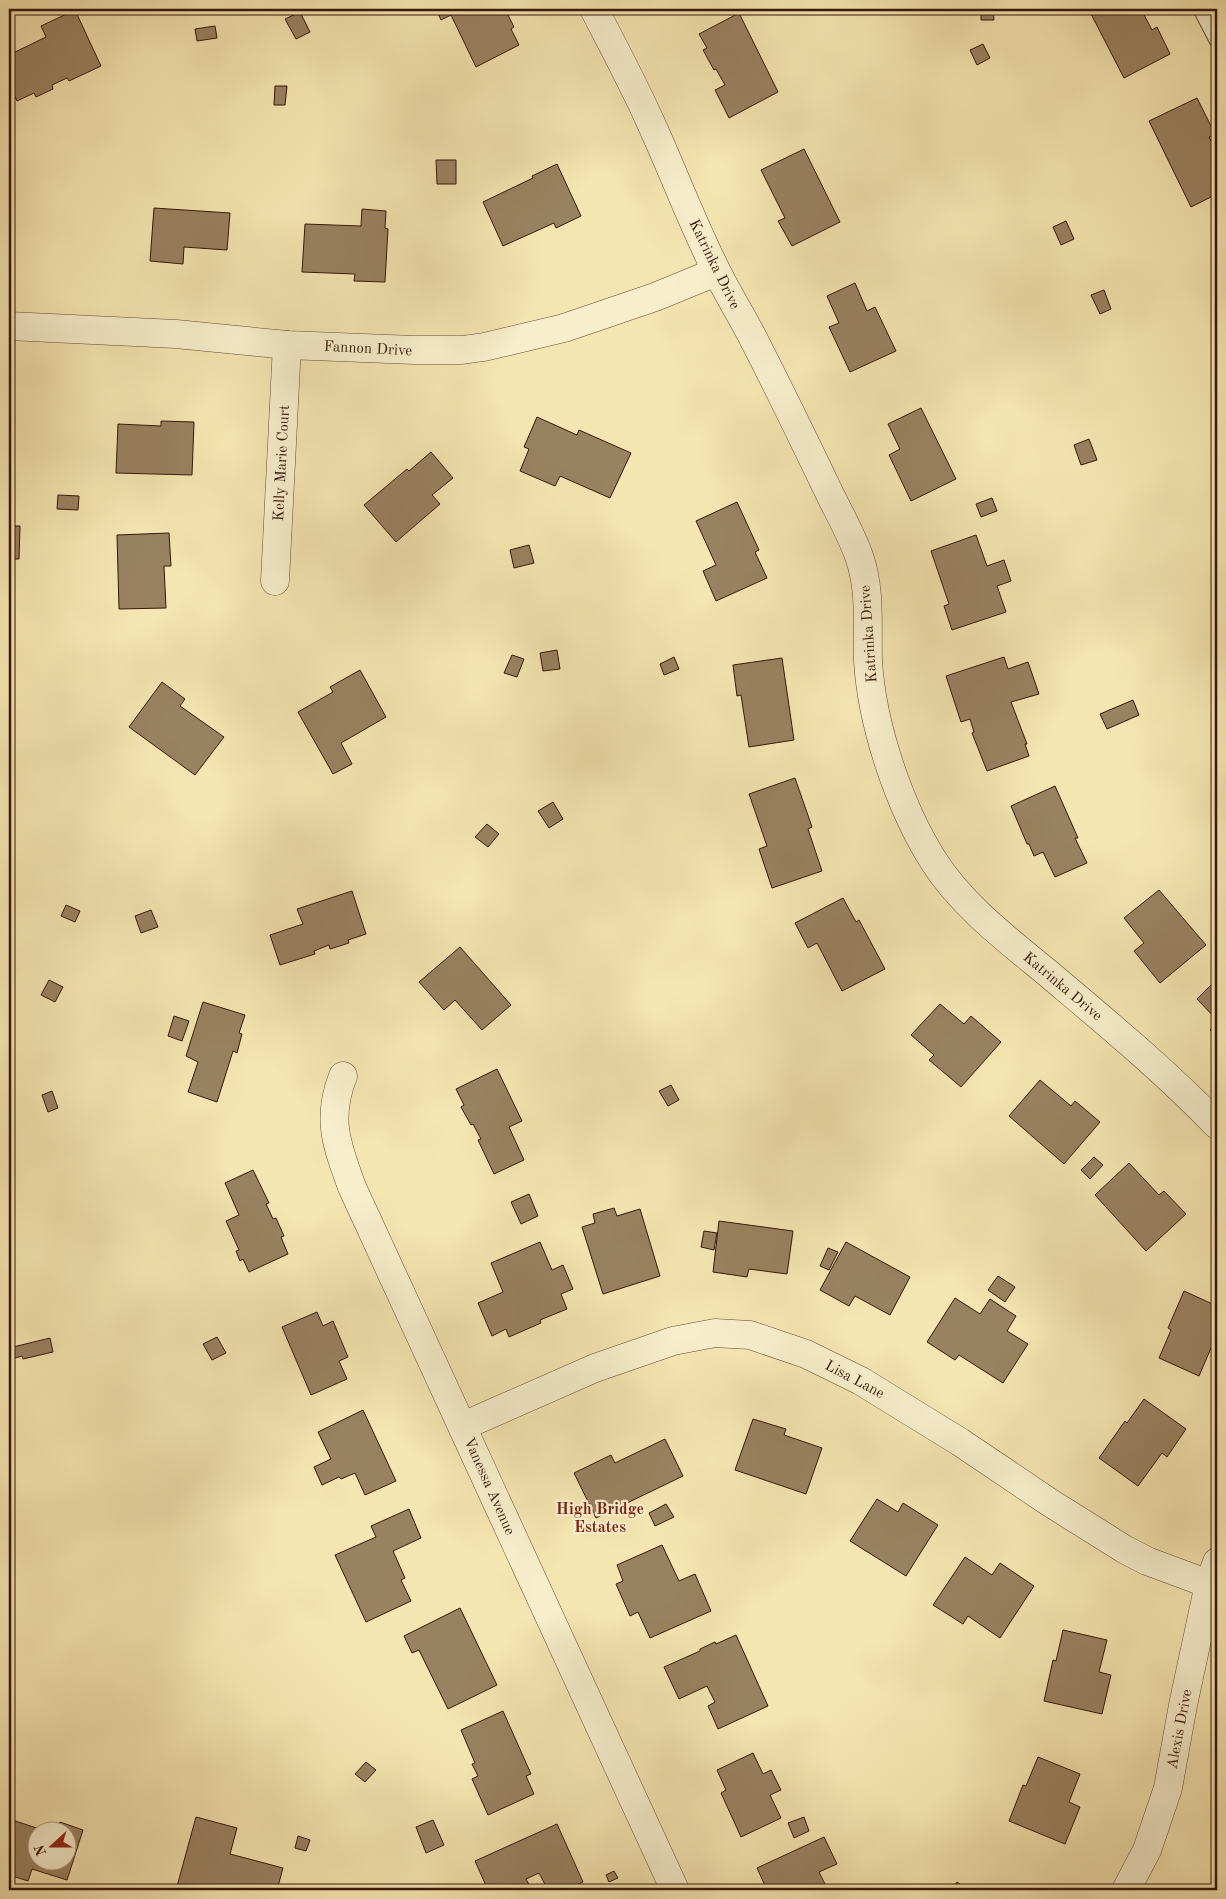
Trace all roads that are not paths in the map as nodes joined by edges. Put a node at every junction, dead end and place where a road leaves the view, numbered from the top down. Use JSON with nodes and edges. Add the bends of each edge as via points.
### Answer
{"nodes":[{"id":1,"x":594,"y":9,"type":"edge"},
{"id":2,"x":1201,"y":9,"type":"edge"},
{"id":3,"x":1217,"y":40,"type":"edge"},
{"id":4,"x":716,"y":272,"type":"junction"},
{"id":5,"x":9,"y":326,"type":"edge"},
{"id":6,"x":287,"y":345,"type":"junction"},
{"id":7,"x":275,"y":581,"type":"dead end"},
{"id":8,"x":343,"y":1076,"type":"dead end"},
{"id":9,"x":1217,"y":1125,"type":"edge"},
{"id":10,"x":463,"y":1426,"type":"junction"},
{"id":11,"x":1214,"y":1578,"type":"edge"},
{"id":12,"x":675,"y":1890,"type":"edge"},
{"id":13,"x":1126,"y":1890,"type":"edge"}],
"edges":[{"from":1,"to":4,"type":"street","name":"Katrinka Drive","via":[[649,119]]},
{"from":2,"to":3,"type":"lane"},
{"from":4,"to":6,"type":"street","name":"Fannon Drive","via":[[580,323],[484,347],[414,350]]},
{"from":4,"to":9,"type":"street","name":"Katrinka Drive","via":[[752,336],[859,556],[867,596],[872,701],[879,730],[903,798],[933,860],[947,880],[978,912],[1140,1051]]},
{"from":5,"to":6,"type":"street","name":"Fannon Drive","via":[[176,334]]},
{"from":6,"to":7,"type":"street","name":"Kelly Marie Court"},
{"from":8,"to":10,"type":"street","name":"Vanessa Avenue","via":[[334,1106],[336,1141],[343,1163]]},
{"from":10,"to":11,"type":"street","name":"Lisa Lane","via":[[595,1368],[673,1341],[715,1333],[750,1336],[806,1354],[861,1381],[1124,1549],[1175,1572]]},
{"from":10,"to":12,"type":"street","name":"Vanessa Avenue"},
{"from":11,"to":13,"type":"street","name":"Alexis Drive","via":[[1185,1696],[1168,1788],[1147,1850]]}]}
